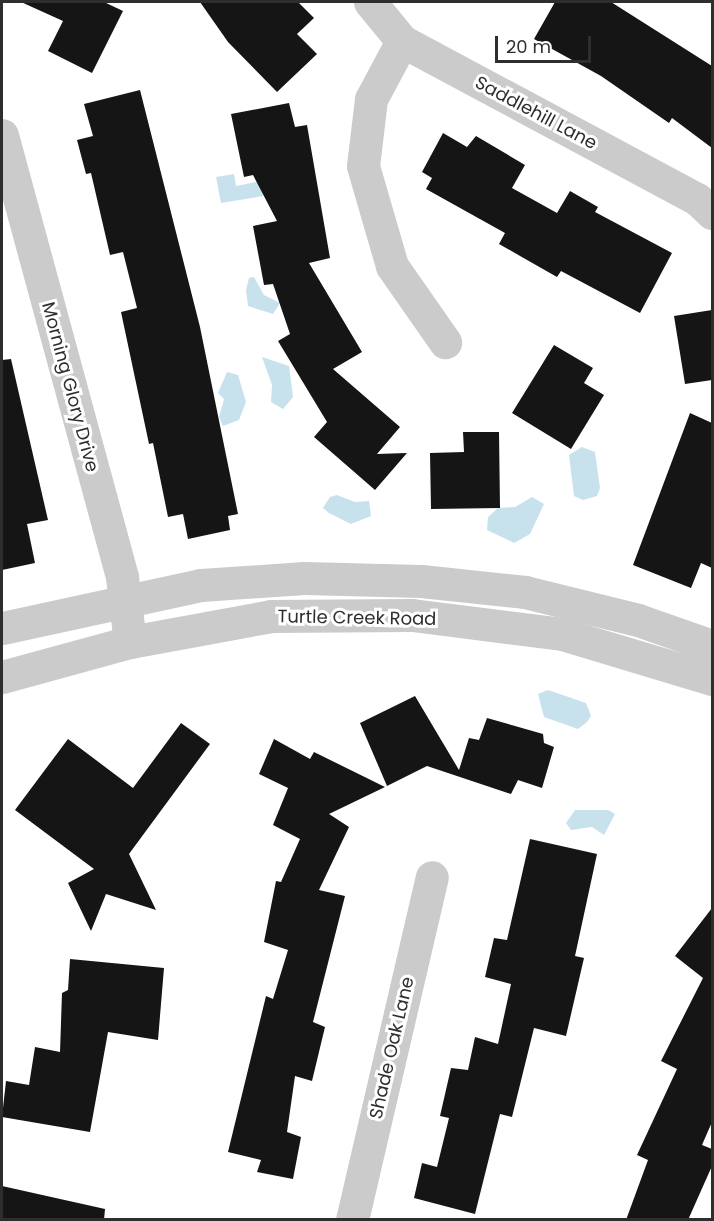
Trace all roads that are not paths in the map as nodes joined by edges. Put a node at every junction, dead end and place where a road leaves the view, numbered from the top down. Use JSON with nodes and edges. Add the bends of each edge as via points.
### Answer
{"nodes":[{"id":1,"x":370,"y":2,"type":"edge"},
{"id":2,"x":402,"y":41,"type":"junction"},
{"id":3,"x":2,"y":135,"type":"edge"},
{"id":4,"x":712,"y":213,"type":"edge"},
{"id":5,"x":445,"y":342,"type":"dead end"},
{"id":6,"x":125,"y":602,"type":"junction"},
{"id":7,"x":2,"y":628,"type":"edge"},
{"id":8,"x":130,"y":642,"type":"junction"},
{"id":9,"x":712,"y":646,"type":"edge"},
{"id":10,"x":2,"y":677,"type":"edge"},
{"id":11,"x":712,"y":679,"type":"edge"},
{"id":12,"x":432,"y":877,"type":"dead end"},
{"id":13,"x":352,"y":1220,"type":"edge"}],
"edges":[{"from":1,"to":2,"type":"street","name":"Saddlehill Lane"},
{"from":2,"to":4,"type":"street","name":"Saddlehill Lane","via":[[697,199]]},
{"from":2,"to":5,"type":"street","via":[[371,99],[363,166],[392,266]]},
{"from":3,"to":6,"type":"street","name":"Morning Glory Drive"},
{"from":6,"to":7,"type":"street","name":"Turtle Creek Road"},
{"from":6,"to":8,"type":"street","name":"Morning Glory Drive"},
{"from":6,"to":9,"type":"street","name":"Turtle Creek Road","via":[[201,585],[304,578],[421,581],[525,592],[638,620]]},
{"from":8,"to":10,"type":"street","name":"Turtle Creek Road"},
{"from":8,"to":11,"type":"street","name":"Turtle Creek Road","via":[[271,616],[412,615],[562,634]]},
{"from":12,"to":13,"type":"street","name":"Shade Oak Lane"}]}
